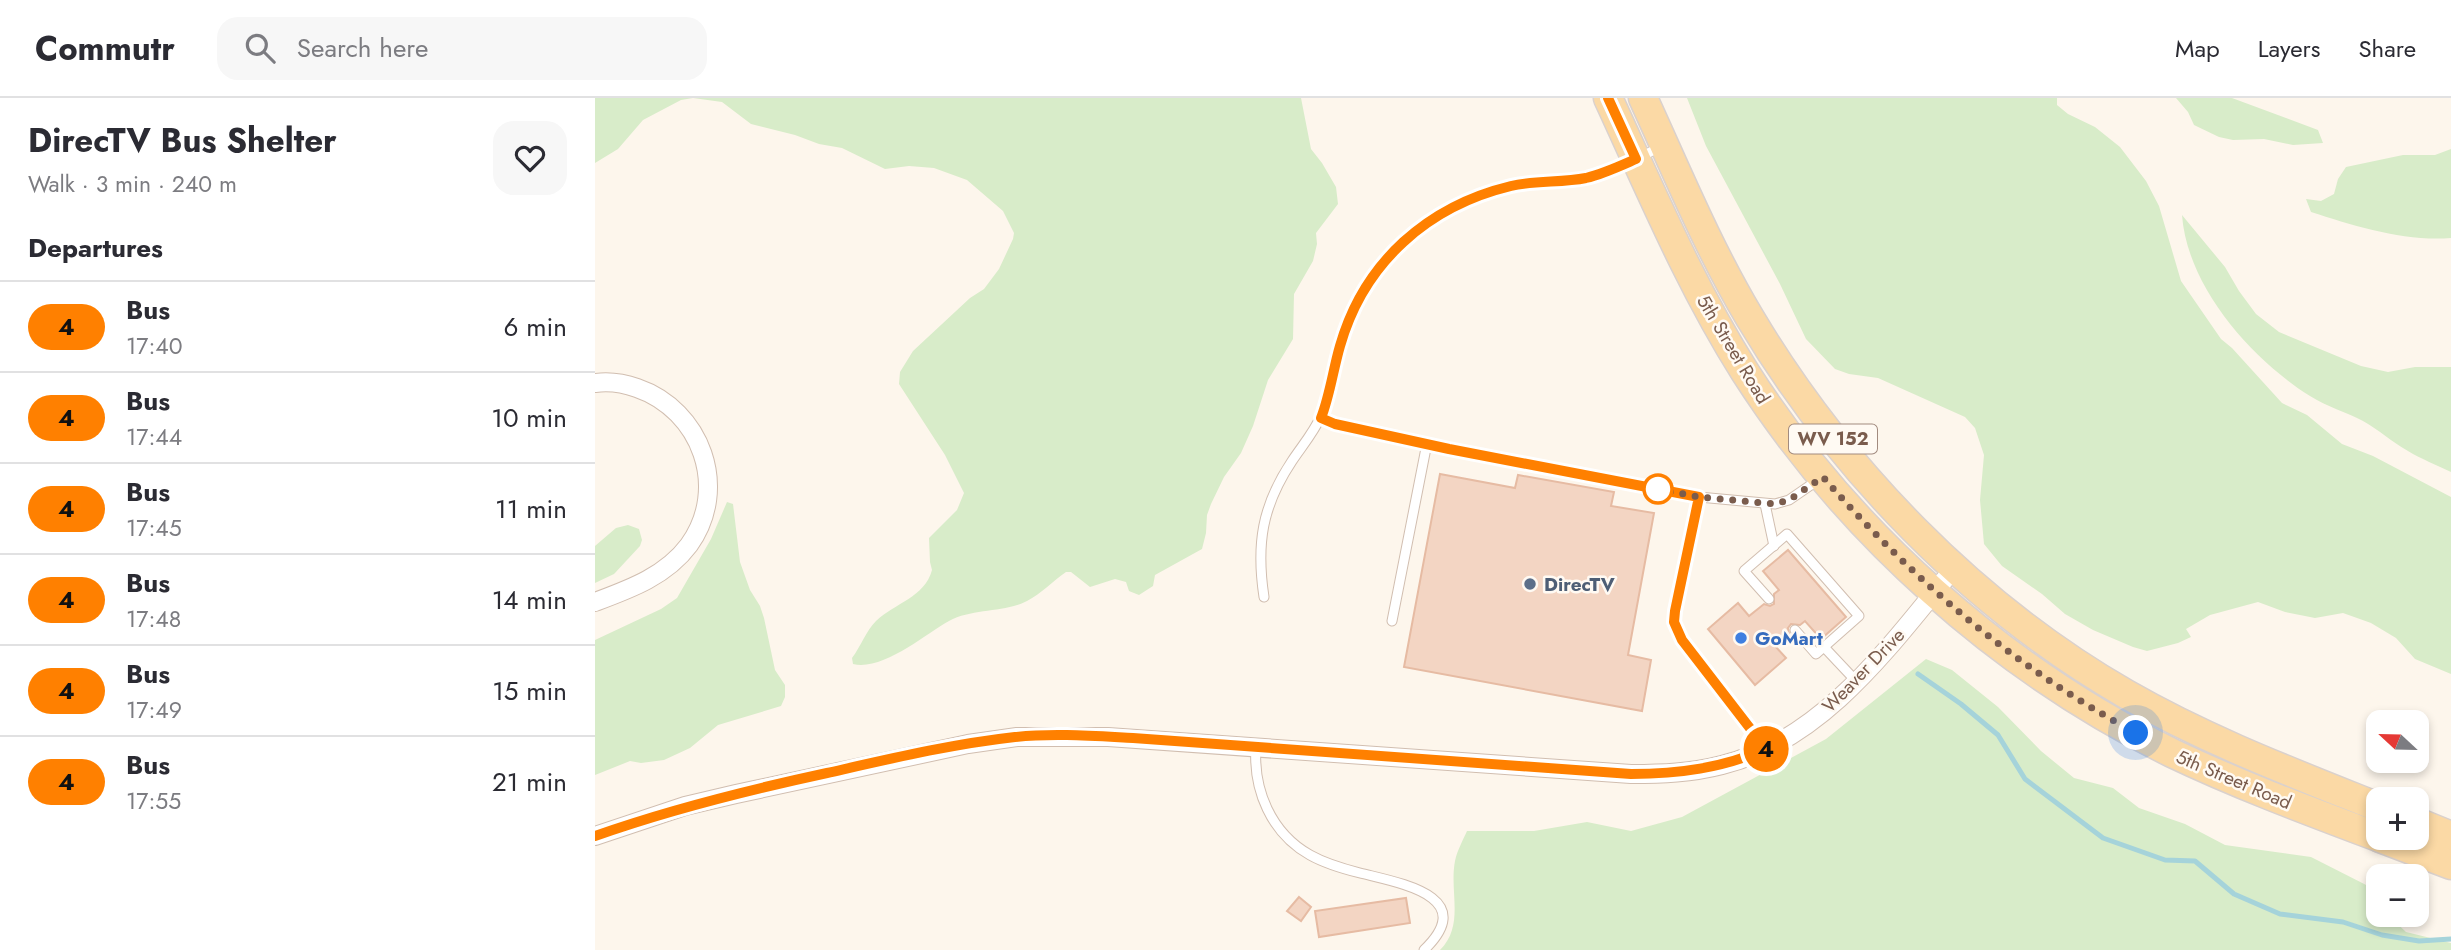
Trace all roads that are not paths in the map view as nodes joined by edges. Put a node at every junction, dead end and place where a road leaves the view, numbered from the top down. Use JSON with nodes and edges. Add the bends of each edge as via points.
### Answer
{"nodes":[{"id":1,"x":1608,"y":98,"type":"edge"},
{"id":2,"x":1643,"y":98,"type":"edge"},
{"id":3,"x":1664,"y":145,"type":"junction"},
{"id":4,"x":1636,"y":159,"type":"junction"},
{"id":5,"x":595,"y":383,"type":"edge"},
{"id":6,"x":1321,"y":418,"type":"junction"},
{"id":7,"x":1427,"y":443,"type":"junction"},
{"id":8,"x":1823,"y":477,"type":"junction"},
{"id":9,"x":1699,"y":497,"type":"junction"},
{"id":10,"x":1765,"y":504,"type":"junction"},
{"id":11,"x":1774,"y":545,"type":"junction"},
{"id":12,"x":1955,"y":567,"type":"junction"},
{"id":13,"x":1934,"y":592,"type":"junction"},
{"id":14,"x":1264,"y":597,"type":"dead end"},
{"id":15,"x":1769,"y":599,"type":"dead end"},
{"id":16,"x":595,"y":602,"type":"edge"},
{"id":17,"x":1392,"y":621,"type":"dead end"},
{"id":18,"x":1795,"y":629,"type":"dead end"},
{"id":19,"x":1824,"y":647,"type":"junction"},
{"id":20,"x":1856,"y":681,"type":"junction"},
{"id":21,"x":1256,"y":746,"type":"junction"},
{"id":22,"x":1766,"y":749,"type":"junction"},
{"id":23,"x":2366,"y":802,"type":"edge"},
{"id":24,"x":2429,"y":827,"type":"edge"},
{"id":25,"x":2366,"y":833,"type":"edge"},
{"id":26,"x":595,"y":836,"type":"edge"},
{"id":27,"x":2451,"y":836,"type":"edge"},
{"id":28,"x":2411,"y":850,"type":"edge"},
{"id":29,"x":2451,"y":865,"type":"edge"},
{"id":30,"x":1424,"y":950,"type":"edge"}],
"edges":[{"from":1,"to":4,"type":"main road","name":"5th Street Road","number":"WV 152"},
{"from":2,"to":3,"type":"main road","name":"5th Street Road","number":"WV 152"},
{"from":3,"to":4,"type":"lane"},
{"from":3,"to":12,"type":"main road","name":"5th Street Road","number":"WV 152","via":[[1748,317],[1803,400],[1869,482]]},
{"from":4,"to":6,"type":"lane","via":[[1587,178],[1525,183],[1482,194],[1419,227],[1384,261],[1357,300],[1339,346]]},
{"from":4,"to":8,"type":"main road","name":"5th Street Road","number":"WV 152","via":[[1715,322],[1780,422]]},
{"from":5,"to":16,"type":"street","via":[[615,382],[648,392],[677,411],[698,442],[708,479],[701,520],[677,559],[638,585]]},
{"from":6,"to":7,"type":"lane"},
{"from":6,"to":14,"type":"lane","via":[[1280,481],[1265,515],[1260,551]]},
{"from":7,"to":9,"type":"lane"},
{"from":7,"to":17,"type":"lane"},
{"from":8,"to":10,"type":"lane","via":[[1789,500]]},
{"from":8,"to":13,"type":"main road","name":"5th Street Road","number":"WV 152"},
{"from":9,"to":10,"type":"lane"},
{"from":9,"to":22,"type":"lane","via":[[1674,622],[1682,640]]},
{"from":10,"to":11,"type":"lane"},
{"from":11,"to":15,"type":"lane","via":[[1744,572]]},
{"from":11,"to":19,"type":"lane","via":[[1787,534],[1859,616]]},
{"from":12,"to":13,"type":"street","name":"Weaver Drive"},
{"from":12,"to":23,"type":"main road","name":"5th Street Road","number":"WV 152","via":[[2038,635],[2126,694],[2231,747]]},
{"from":13,"to":20,"type":"street","name":"Weaver Drive"},
{"from":13,"to":25,"type":"main road","name":"5th Street Road","number":"WV 152","via":[[2021,661],[2119,724],[2221,775]]},
{"from":18,"to":19,"type":"lane","via":[[1816,654]]},
{"from":19,"to":20,"type":"lane"},
{"from":20,"to":22,"type":"street","name":"Weaver Drive","via":[[1813,721]]},
{"from":21,"to":22,"type":"street","name":"Weaver Drive","via":[[1665,774],[1723,765]]},
{"from":21,"to":26,"type":"street","name":"Weaver Drive","via":[[1017,737],[736,794]]},
{"from":21,"to":30,"type":"lane","via":[[1256,773],[1265,805],[1290,841],[1323,861],[1409,885],[1435,899],[1443,920],[1436,939]]},
{"from":24,"to":27,"type":"main road"},
{"from":28,"to":29,"type":"main road","name":"5th Street Road","number":"WV 152"}]}
